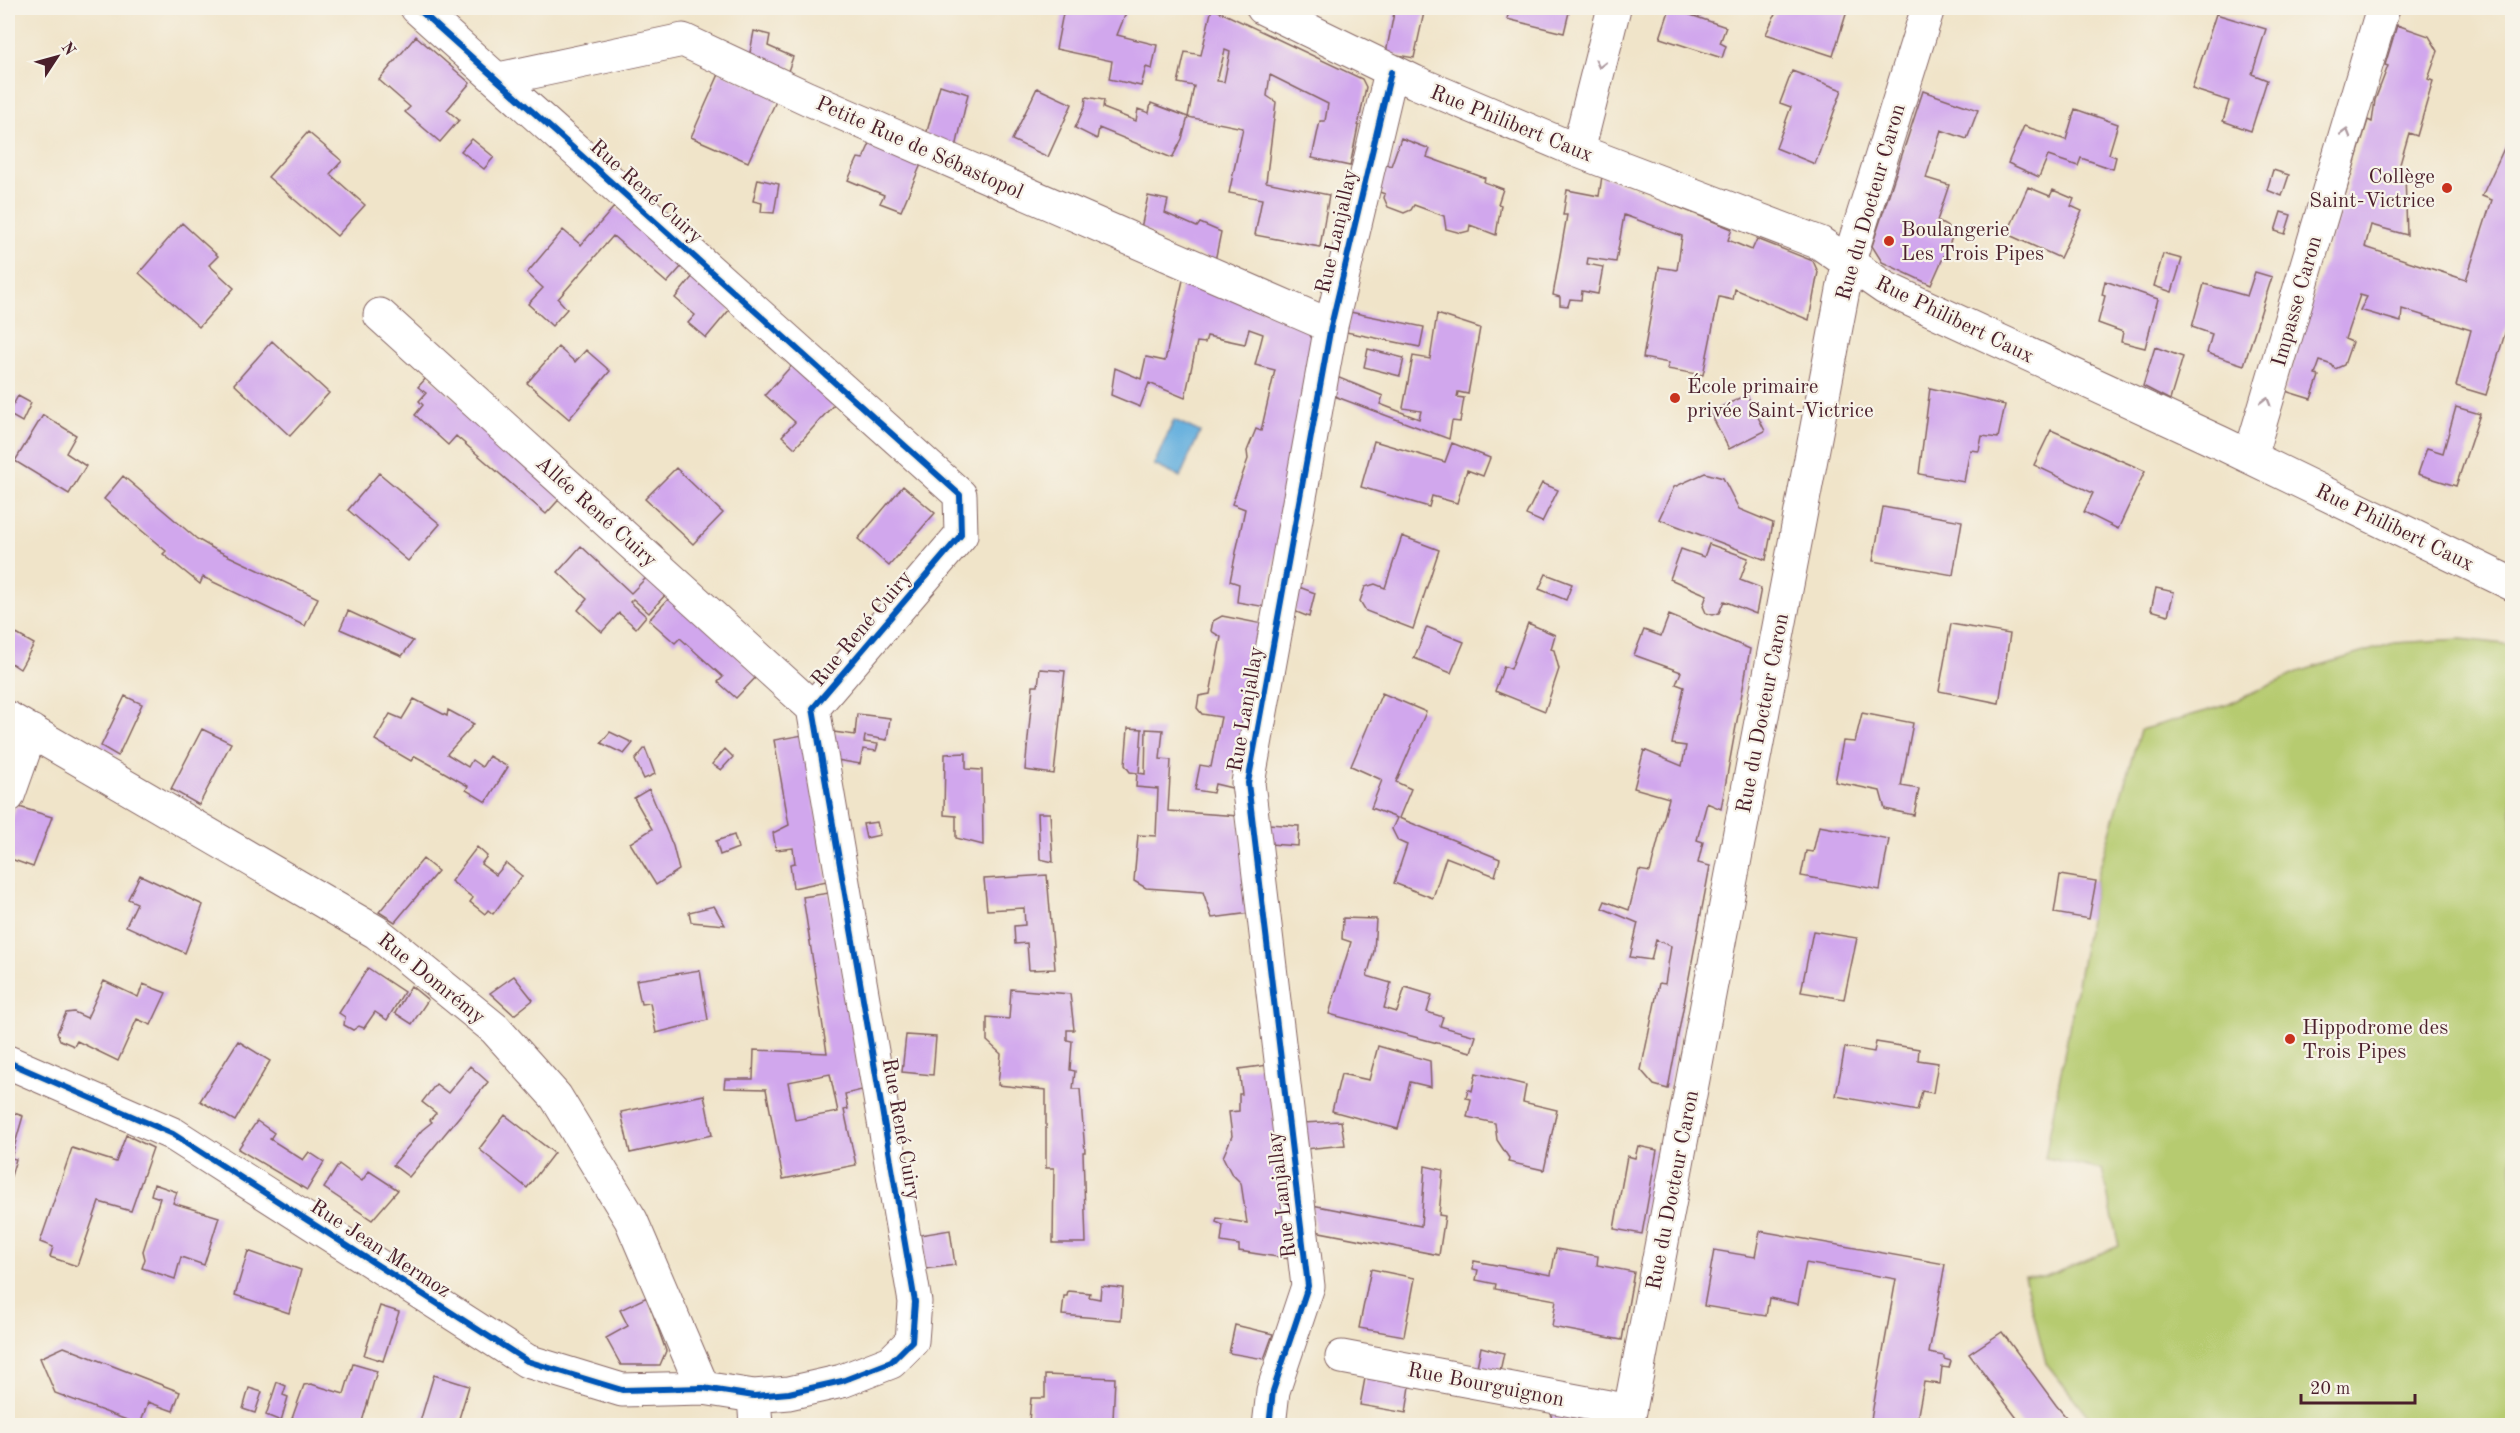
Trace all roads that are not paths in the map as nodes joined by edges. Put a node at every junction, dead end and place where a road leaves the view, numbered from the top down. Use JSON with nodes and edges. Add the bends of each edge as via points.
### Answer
{"nodes":[{"id":1,"x":417,"y":8,"type":"edge"},
{"id":2,"x":1263,"y":8,"type":"edge"},
{"id":3,"x":1614,"y":8,"type":"edge"},
{"id":4,"x":1928,"y":8,"type":"edge"},
{"id":5,"x":2383,"y":8,"type":"edge"},
{"id":6,"x":1391,"y":72,"type":"junction"},
{"id":7,"x":499,"y":80,"type":"junction"},
{"id":8,"x":1578,"y":151,"type":"junction"},
{"id":9,"x":1848,"y":264,"type":"junction"},
{"id":10,"x":380,"y":315,"type":"dead end"},
{"id":11,"x":1330,"y":326,"type":"junction"},
{"id":12,"x":2250,"y":457,"type":"junction"},
{"id":13,"x":2512,"y":584,"type":"edge"},
{"id":14,"x":813,"y":708,"type":"junction"},
{"id":15,"x":19,"y":725,"type":"edge"},
{"id":16,"x":8,"y":796,"type":"edge"},
{"id":17,"x":8,"y":1062,"type":"edge"},
{"id":18,"x":1342,"y":1357,"type":"dead end"},
{"id":19,"x":703,"y":1388,"type":"junction"},
{"id":20,"x":755,"y":1411,"type":"edge"},
{"id":21,"x":1628,"y":1418,"type":"edge"},
{"id":22,"x":1269,"y":1425,"type":"edge"}],
"edges":[{"from":1,"to":7,"type":"street","name":"Rue René Cuiry"},
{"from":2,"to":6,"type":"street","name":"Rue Philibert Caux"},
{"from":3,"to":8,"type":"street","one_way":true},
{"from":4,"to":9,"type":"street","name":"Rue du Docteur Caron"},
{"from":12,"to":5,"type":"street","name":"Impasse Caron","one_way":true},
{"from":6,"to":8,"type":"street","name":"Rue Philibert Caux"},
{"from":6,"to":11,"type":"street","name":"Rue Lanjallay"},
{"from":7,"to":11,"type":"street","name":"Petite Rue de Sébastopol","via":[[683,40]]},
{"from":7,"to":14,"type":"street","name":"Rue René Cuiry","via":[[960,495],[961,535]]},
{"from":8,"to":9,"type":"street","name":"Rue Philibert Caux","via":[[1820,243]]},
{"from":9,"to":12,"type":"street","name":"Rue Philibert Caux","via":[[1885,288]]},
{"from":9,"to":21,"type":"street","name":"Rue du Docteur Caron"},
{"from":10,"to":14,"type":"street","name":"Allée René Cuiry"},
{"from":11,"to":22,"type":"street","name":"Rue Lanjallay","via":[[1248,783],[1308,1286],[1273,1391]]},
{"from":12,"to":13,"type":"street","name":"Rue Philibert Caux"},
{"from":14,"to":20,"type":"street","name":"Rue René Cuiry","via":[[915,1302],[912,1341],[891,1362],[842,1381],[789,1393]]},
{"from":15,"to":16,"type":"street"},
{"from":15,"to":19,"type":"street","name":"Rue Domrémy","via":[[376,932],[495,1029],[556,1097],[631,1220]]},
{"from":17,"to":19,"type":"street","name":"Rue Jean Mermoz","via":[[173,1134],[527,1361],[622,1390]]},
{"from":18,"to":21,"type":"street","name":"Rue Bourguignon"},
{"from":19,"to":20,"type":"street","name":"Rue Jean Mermoz"}]}
